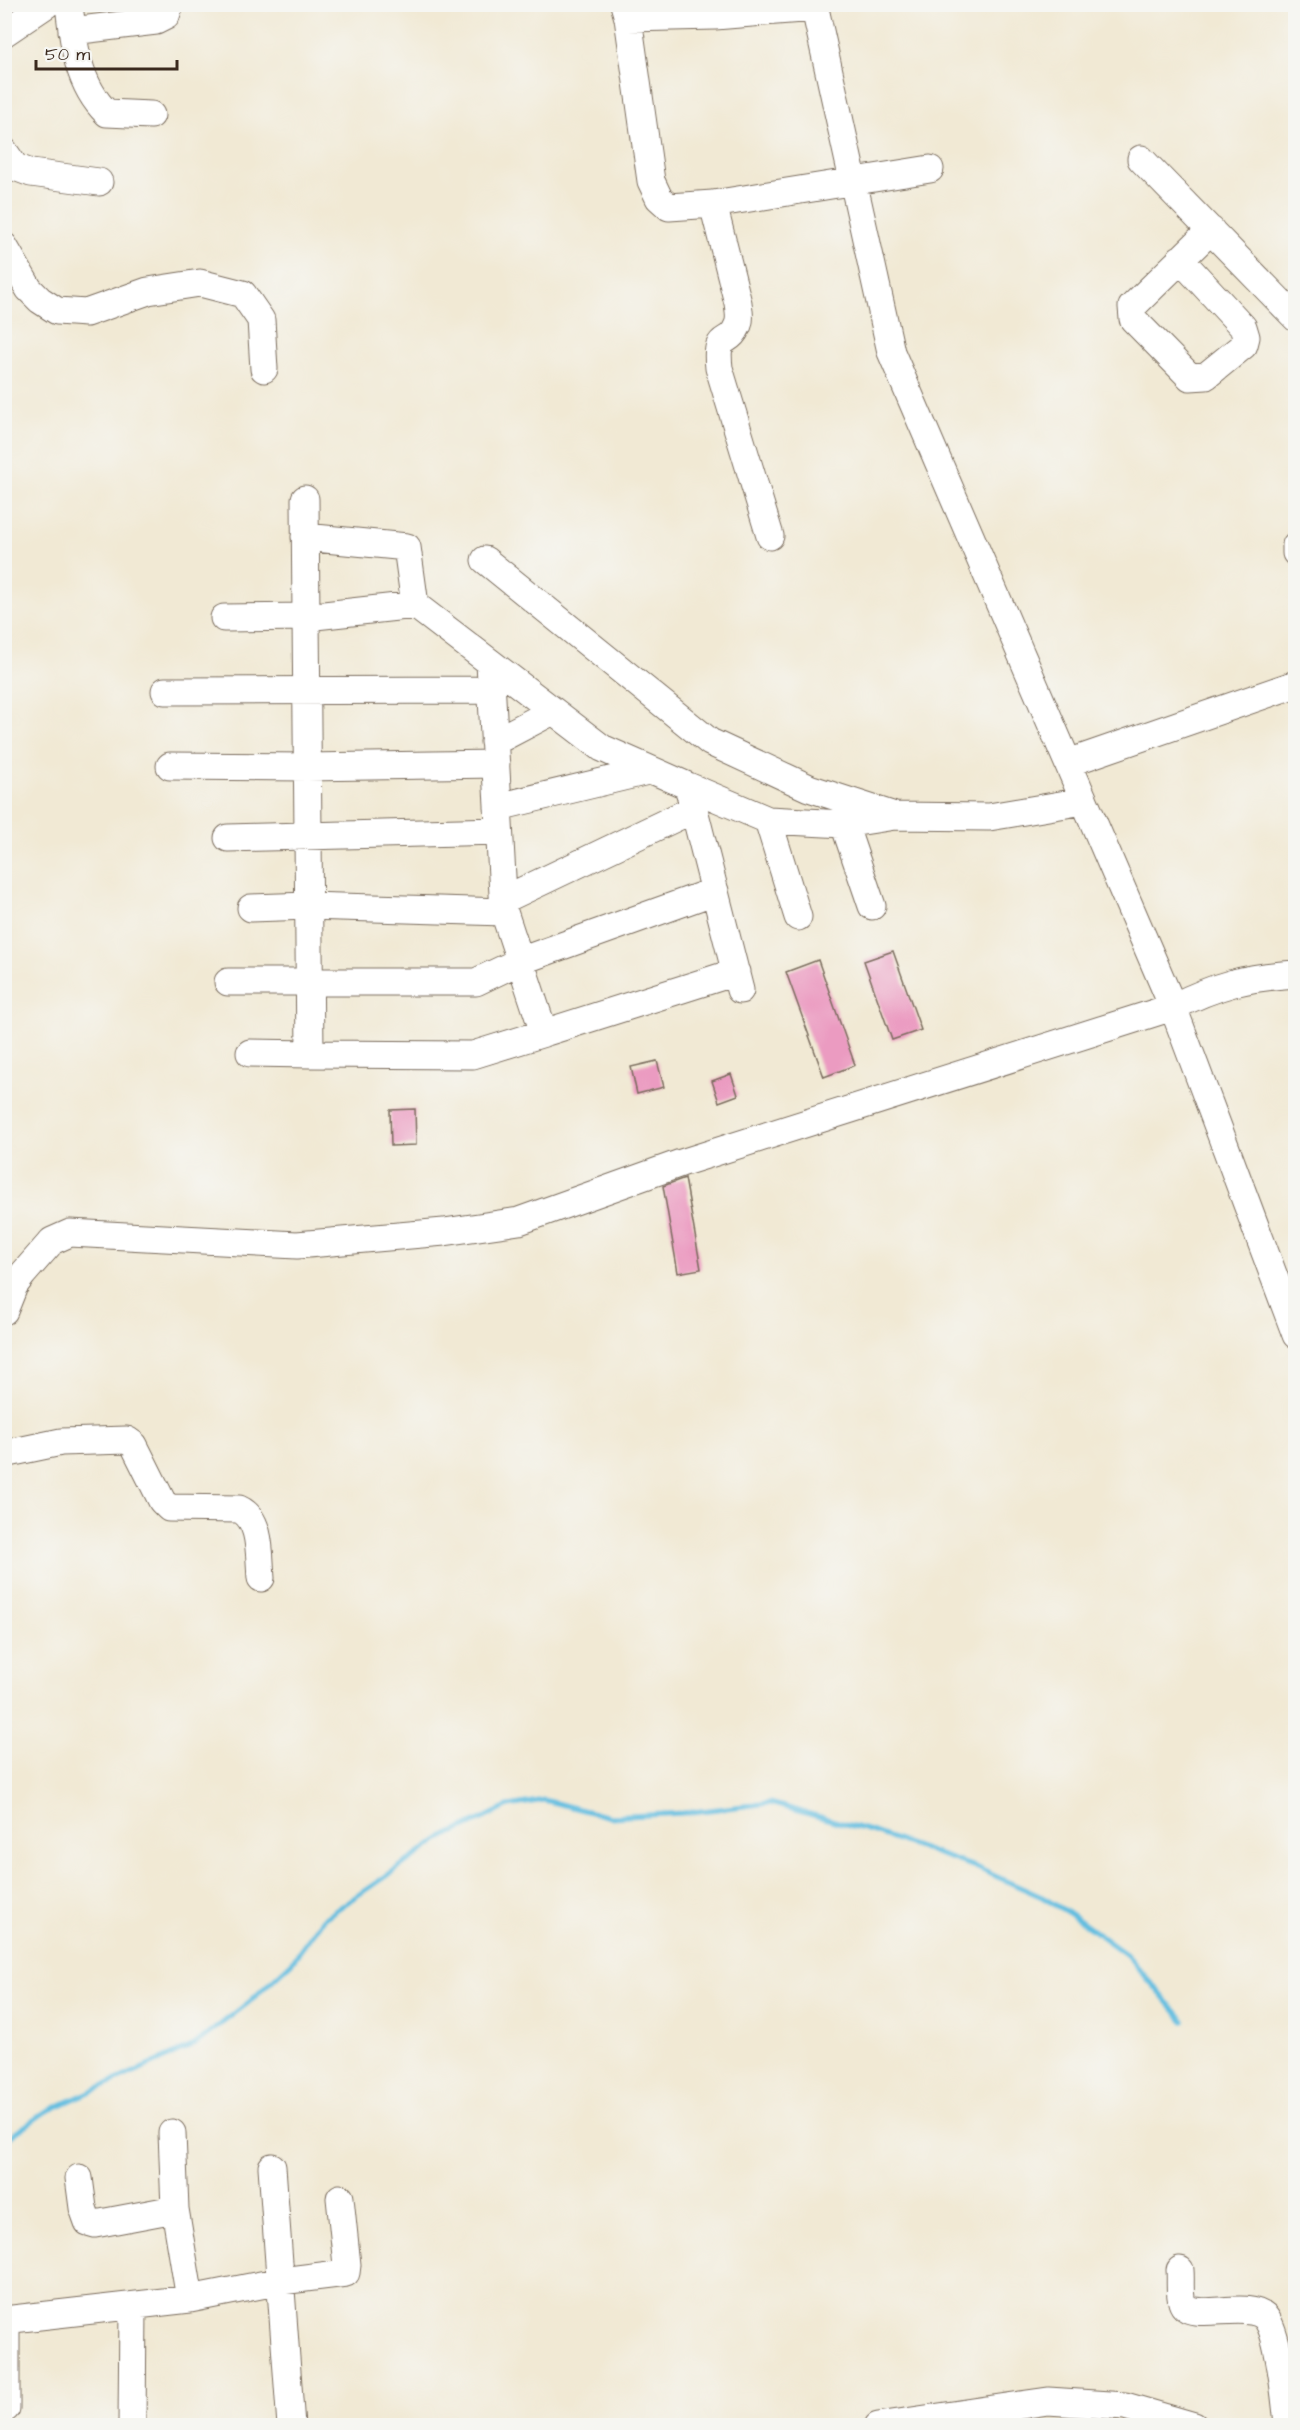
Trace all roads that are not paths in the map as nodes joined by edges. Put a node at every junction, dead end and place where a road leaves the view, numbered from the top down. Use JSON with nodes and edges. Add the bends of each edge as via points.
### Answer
{"nodes":[{"id":1,"x":46,"y":4,"type":"edge"},
{"id":2,"x":69,"y":4,"type":"edge"},
{"id":3,"x":170,"y":4,"type":"edge"},
{"id":4,"x":815,"y":6,"type":"edge"},
{"id":5,"x":626,"y":11,"type":"edge"},
{"id":6,"x":72,"y":31,"type":"junction"},
{"id":7,"x":4,"y":33,"type":"edge"},
{"id":8,"x":151,"y":115,"type":"dead end"},
{"id":9,"x":1141,"y":159,"type":"dead end"},
{"id":10,"x":8,"y":162,"type":"edge"},
{"id":11,"x":930,"y":169,"type":"dead end"},
{"id":12,"x":99,"y":182,"type":"dead end"},
{"id":13,"x":854,"y":182,"type":"junction"},
{"id":14,"x":713,"y":204,"type":"junction"},
{"id":15,"x":1210,"y":230,"type":"junction"},
{"id":16,"x":4,"y":246,"type":"edge"},
{"id":17,"x":1180,"y":260,"type":"dead end"},
{"id":18,"x":1290,"y":301,"type":"edge"},
{"id":19,"x":264,"y":369,"type":"dead end"},
{"id":20,"x":305,"y":499,"type":"dead end"},
{"id":21,"x":770,"y":536,"type":"dead end"},
{"id":22,"x":305,"y":537,"type":"junction"},
{"id":23,"x":1296,"y":545,"type":"edge"},
{"id":24,"x":1296,"y":553,"type":"edge"},
{"id":25,"x":485,"y":560,"type":"dead end"},
{"id":26,"x":415,"y":605,"type":"junction"},
{"id":27,"x":306,"y":617,"type":"junction"},
{"id":28,"x":224,"y":618,"type":"dead end"},
{"id":29,"x":490,"y":663,"type":"junction"},
{"id":30,"x":1296,"y":684,"type":"edge"},
{"id":31,"x":492,"y":690,"type":"junction"},
{"id":32,"x":165,"y":691,"type":"dead end"},
{"id":33,"x":306,"y":692,"type":"junction"},
{"id":34,"x":553,"y":711,"type":"junction"},
{"id":35,"x":495,"y":753,"type":"junction"},
{"id":36,"x":1068,"y":763,"type":"junction"},
{"id":37,"x":170,"y":766,"type":"dead end"},
{"id":38,"x":307,"y":767,"type":"junction"},
{"id":39,"x":652,"y":770,"type":"junction"},
{"id":40,"x":691,"y":797,"type":"junction"},
{"id":41,"x":1084,"y":801,"type":"junction"},
{"id":42,"x":895,"y":816,"type":"junction"},
{"id":43,"x":499,"y":819,"type":"junction"},
{"id":44,"x":768,"y":820,"type":"junction"},
{"id":45,"x":844,"y":824,"type":"junction"},
{"id":46,"x":308,"y":837,"type":"junction"},
{"id":47,"x":228,"y":838,"type":"dead end"},
{"id":48,"x":715,"y":891,"type":"junction"},
{"id":49,"x":308,"y":906,"type":"junction"},
{"id":50,"x":503,"y":906,"type":"junction"},
{"id":51,"x":872,"y":906,"type":"dead end"},
{"id":52,"x":251,"y":908,"type":"dead end"},
{"id":53,"x":798,"y":917,"type":"dead end"},
{"id":54,"x":520,"y":961,"type":"junction"},
{"id":55,"x":1296,"y":974,"type":"edge"},
{"id":56,"x":228,"y":982,"type":"dead end"},
{"id":57,"x":309,"y":983,"type":"junction"},
{"id":58,"x":1173,"y":1007,"type":"junction"},
{"id":59,"x":544,"y":1033,"type":"junction"},
{"id":60,"x":500,"y":1047,"type":"dead end"},
{"id":61,"x":250,"y":1053,"type":"dead end"},
{"id":62,"x":310,"y":1054,"type":"junction"},
{"id":63,"x":8,"y":1294,"type":"edge"},
{"id":64,"x":1296,"y":1335,"type":"edge"},
{"id":65,"x":4,"y":1454,"type":"edge"},
{"id":66,"x":261,"y":1578,"type":"dead end"},
{"id":67,"x":172,"y":2133,"type":"dead end"},
{"id":68,"x":272,"y":2167,"type":"dead end"},
{"id":69,"x":79,"y":2178,"type":"dead end"},
{"id":70,"x":340,"y":2198,"type":"dead end"},
{"id":71,"x":176,"y":2210,"type":"junction"},
{"id":72,"x":1180,"y":2270,"type":"dead end"},
{"id":73,"x":281,"y":2281,"type":"junction"},
{"id":74,"x":190,"y":2299,"type":"junction"},
{"id":75,"x":133,"y":2306,"type":"junction"},
{"id":76,"x":5,"y":2320,"type":"edge"},
{"id":77,"x":6,"y":2408,"type":"dead end"},
{"id":78,"x":132,"y":2426,"type":"edge"},
{"id":79,"x":291,"y":2426,"type":"edge"},
{"id":80,"x":878,"y":2426,"type":"edge"},
{"id":81,"x":1194,"y":2426,"type":"edge"},
{"id":82,"x":1288,"y":2426,"type":"edge"}],
"edges":[{"from":1,"to":7,"type":"street"},
{"from":2,"to":6,"type":"street"},
{"from":3,"to":6,"type":"street","via":[[166,16],[156,21]]},
{"from":4,"to":5,"type":"street","via":[[715,16]]},
{"from":4,"to":13,"type":"street"},
{"from":5,"to":14,"type":"street","via":[[651,181],[659,198],[669,207]]},
{"from":6,"to":8,"type":"street","via":[[79,67],[96,102],[107,113]]},
{"from":9,"to":15,"type":"street"},
{"from":10,"to":12,"type":"street","via":[[50,176]]},
{"from":11,"to":13,"type":"street"},
{"from":13,"to":14,"type":"street"},
{"from":13,"to":36,"type":"street","via":[[891,352]]},
{"from":14,"to":21,"type":"street","via":[[739,317],[738,326],[721,341],[717,351],[719,368]]},
{"from":15,"to":17,"type":"street"},
{"from":15,"to":18,"type":"street"},
{"from":16,"to":19,"type":"street","via":[[29,289],[57,311],[86,313],[148,291],[200,283],[243,294],[261,320]]},
{"from":20,"to":22,"type":"street"},
{"from":22,"to":26,"type":"street","via":[[407,547]]},
{"from":22,"to":27,"type":"street"},
{"from":23,"to":24,"type":"street"},
{"from":25,"to":42,"type":"street","via":[[710,742],[809,788]]},
{"from":26,"to":27,"type":"street"},
{"from":26,"to":29,"type":"street"},
{"from":27,"to":28,"type":"street"},
{"from":27,"to":33,"type":"street"},
{"from":29,"to":31,"type":"street"},
{"from":29,"to":34,"type":"street"},
{"from":30,"to":36,"type":"street"},
{"from":31,"to":33,"type":"street"},
{"from":31,"to":35,"type":"street"},
{"from":32,"to":33,"type":"street"},
{"from":33,"to":38,"type":"street"},
{"from":34,"to":35,"type":"street"},
{"from":34,"to":39,"type":"street","via":[[602,748]]},
{"from":35,"to":38,"type":"street"},
{"from":35,"to":43,"type":"street"},
{"from":36,"to":41,"type":"street"},
{"from":37,"to":38,"type":"street"},
{"from":38,"to":46,"type":"street"},
{"from":39,"to":40,"type":"street"},
{"from":39,"to":43,"type":"street"},
{"from":40,"to":44,"type":"street"},
{"from":40,"to":48,"type":"street"},
{"from":40,"to":50,"type":"street"},
{"from":41,"to":42,"type":"street","via":[[990,817]]},
{"from":41,"to":58,"type":"street"},
{"from":42,"to":45,"type":"street"},
{"from":43,"to":46,"type":"street"},
{"from":43,"to":50,"type":"street"},
{"from":44,"to":45,"type":"street"},
{"from":44,"to":53,"type":"street"},
{"from":45,"to":51,"type":"street"},
{"from":46,"to":47,"type":"street"},
{"from":46,"to":49,"type":"street"},
{"from":48,"to":54,"type":"street"},
{"from":48,"to":59,"type":"street","via":[[738,981]]},
{"from":49,"to":50,"type":"street"},
{"from":49,"to":52,"type":"street"},
{"from":49,"to":57,"type":"street"},
{"from":50,"to":54,"type":"street"},
{"from":54,"to":57,"type":"street","via":[[476,982]]},
{"from":54,"to":59,"type":"street"},
{"from":55,"to":58,"type":"street","via":[[1239,980]]},
{"from":56,"to":57,"type":"street"},
{"from":57,"to":62,"type":"street"},
{"from":58,"to":63,"type":"street","via":[[681,1163],[519,1221],[297,1245],[70,1233],[52,1241]]},
{"from":58,"to":64,"type":"street"},
{"from":59,"to":60,"type":"street"},
{"from":59,"to":62,"type":"street","via":[[473,1055]]},
{"from":61,"to":62,"type":"street"},
{"from":65,"to":66,"type":"street","via":[[61,1442],[127,1440],[134,1445],[169,1508],[239,1509],[252,1518]]},
{"from":67,"to":71,"type":"street"},
{"from":68,"to":73,"type":"street"},
{"from":69,"to":71,"type":"street","via":[[88,2222],[105,2224]]},
{"from":70,"to":73,"type":"street","via":[[346,2273]]},
{"from":71,"to":74,"type":"street"},
{"from":72,"to":82,"type":"street","via":[[1182,2302],[1189,2310],[1252,2310],[1268,2322],[1284,2386]]},
{"from":73,"to":74,"type":"street"},
{"from":73,"to":79,"type":"street"},
{"from":74,"to":75,"type":"street"},
{"from":75,"to":76,"type":"street"},
{"from":75,"to":78,"type":"street"},
{"from":76,"to":77,"type":"street"},
{"from":80,"to":81,"type":"street","via":[[1048,2401],[1125,2406]]}]}
